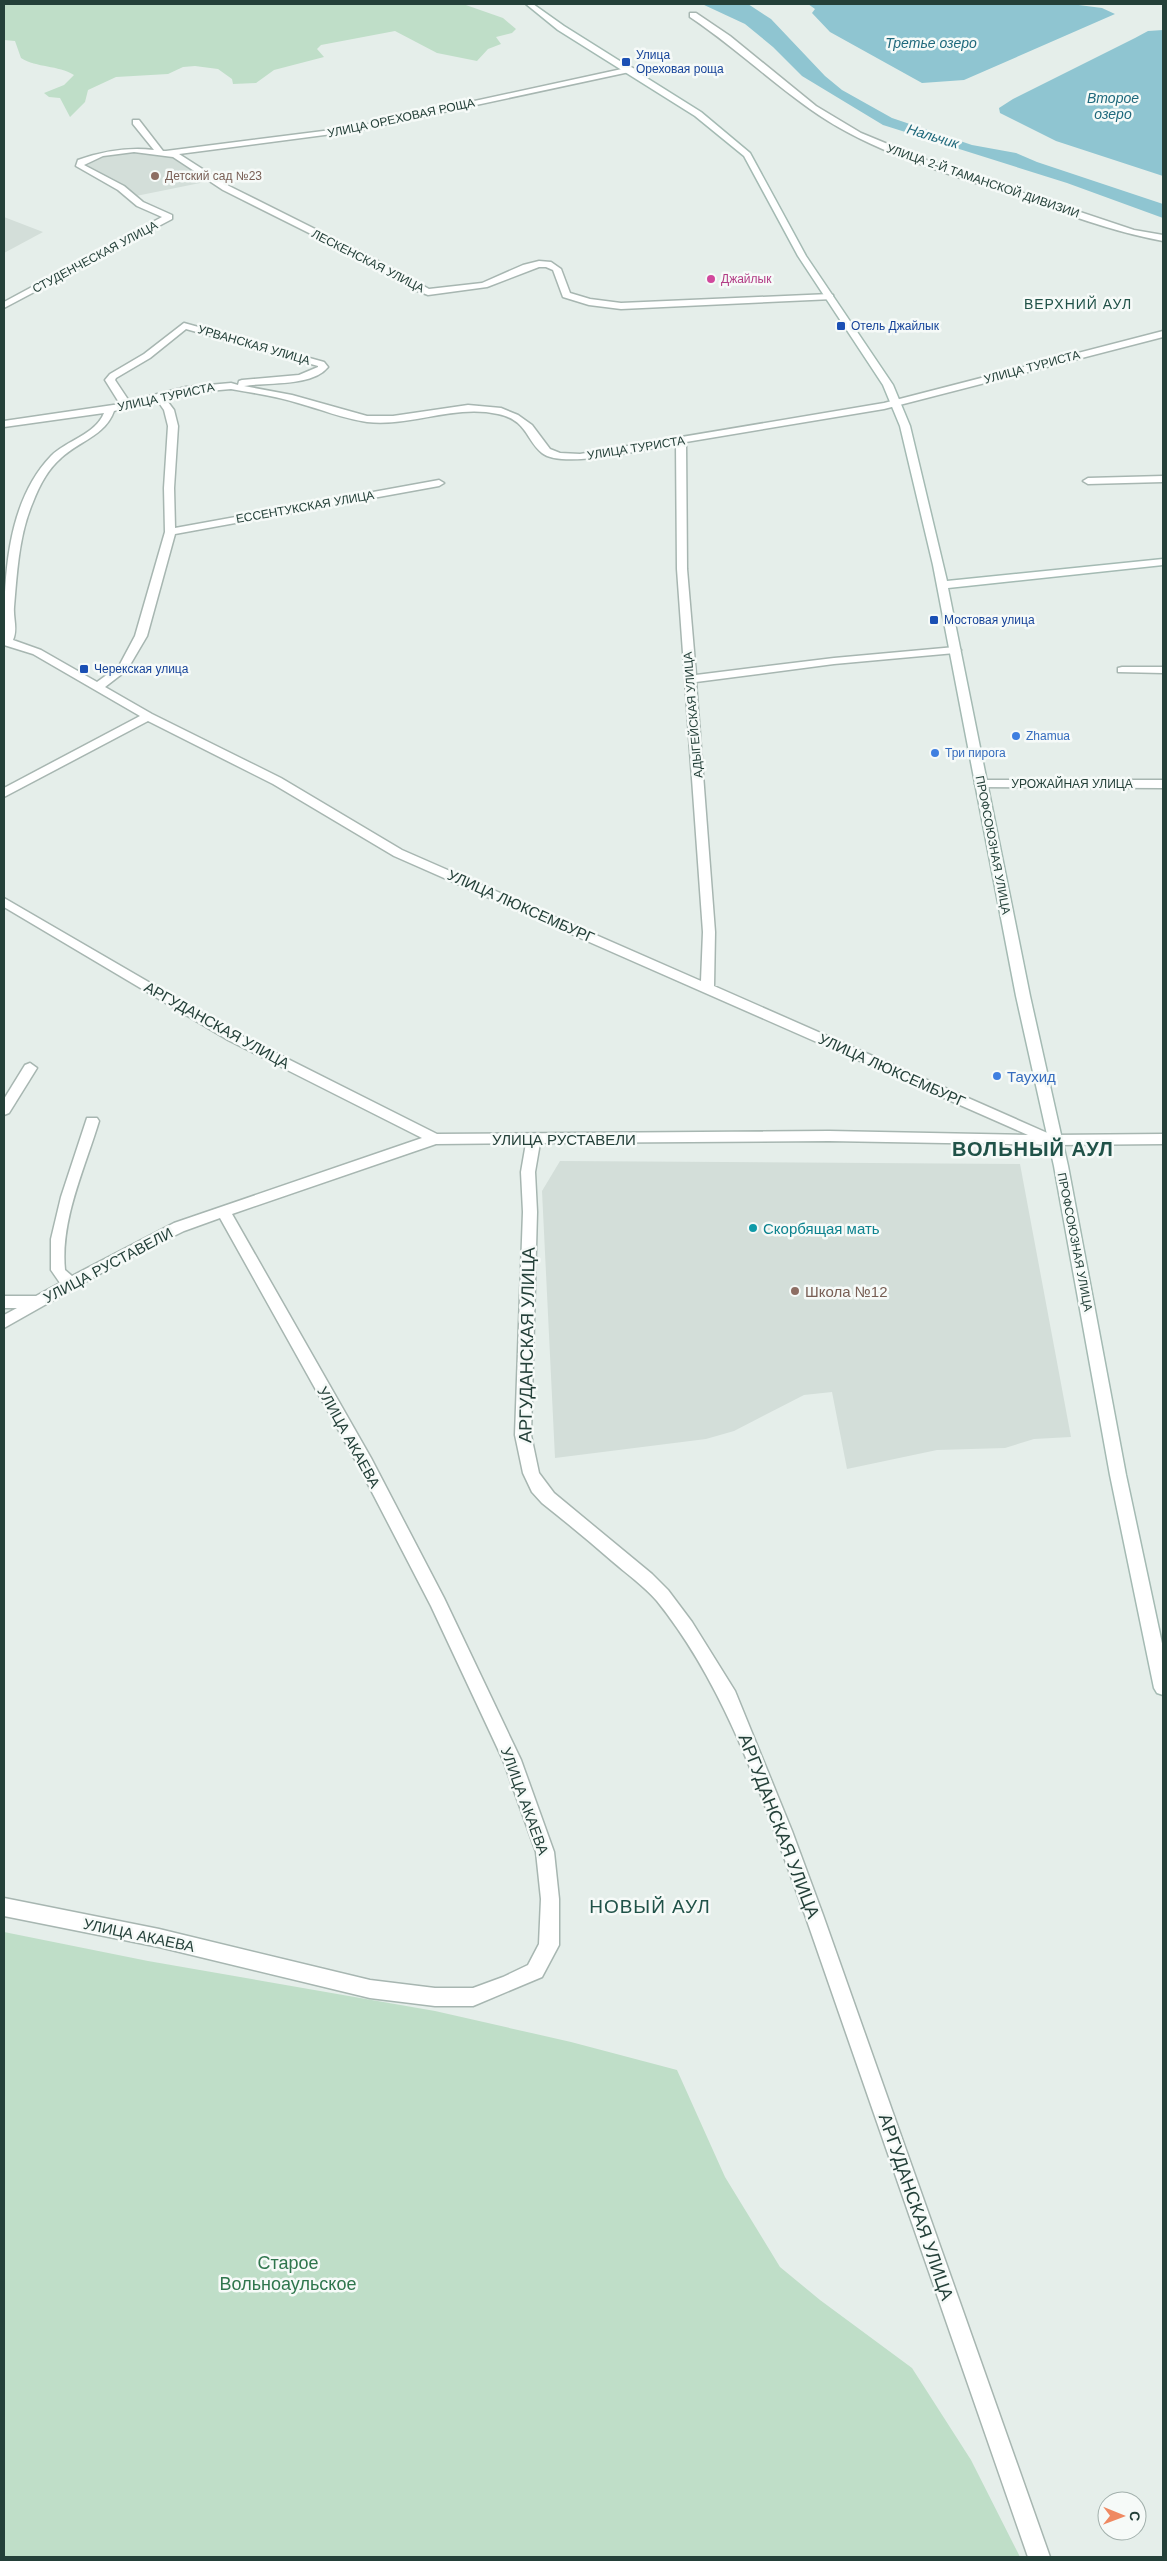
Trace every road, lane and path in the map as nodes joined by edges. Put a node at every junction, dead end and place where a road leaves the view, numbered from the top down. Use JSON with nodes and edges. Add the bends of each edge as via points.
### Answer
{"nodes":[{"id":1,"x":529,"y":4,"type":"edge"},
{"id":2,"x":693,"y":14,"type":"dead end"},
{"id":3,"x":631,"y":70,"type":"junction"},
{"id":4,"x":136,"y":122,"type":"dead end"},
{"id":5,"x":158,"y":152,"type":"junction"},
{"id":6,"x":169,"y":153,"type":"junction"},
{"id":7,"x":1163,"y":238,"type":"edge"},
{"id":8,"x":830,"y":297,"type":"junction"},
{"id":9,"x":4,"y":305,"type":"edge"},
{"id":10,"x":1163,"y":334,"type":"edge"},
{"id":11,"x":236,"y":387,"type":"junction"},
{"id":12,"x":160,"y":397,"type":"junction"},
{"id":13,"x":896,"y":401,"type":"junction"},
{"id":14,"x":126,"y":405,"type":"junction"},
{"id":15,"x":110,"y":409,"type":"junction"},
{"id":16,"x":4,"y":424,"type":"edge"},
{"id":17,"x":681,"y":441,"type":"junction"},
{"id":18,"x":1163,"y":479,"type":"edge"},
{"id":19,"x":1088,"y":481,"type":"dead end"},
{"id":20,"x":439,"y":483,"type":"dead end"},
{"id":21,"x":170,"y":532,"type":"junction"},
{"id":22,"x":1163,"y":562,"type":"edge"},
{"id":23,"x":942,"y":585,"type":"junction"},
{"id":24,"x":5,"y":641,"type":"edge"},
{"id":25,"x":954,"y":650,"type":"junction"},
{"id":26,"x":1122,"y":670,"type":"dead end"},
{"id":27,"x":1163,"y":670,"type":"edge"},
{"id":28,"x":691,"y":679,"type":"junction"},
{"id":29,"x":99,"y":686,"type":"junction"},
{"id":30,"x":148,"y":716,"type":"junction"},
{"id":31,"x":980,"y":784,"type":"junction"},
{"id":32,"x":1163,"y":784,"type":"edge"},
{"id":33,"x":4,"y":794,"type":"edge"},
{"id":34,"x":4,"y":902,"type":"edge"},
{"id":35,"x":707,"y":988,"type":"junction"},
{"id":36,"x":30,"y":1068,"type":"dead end"},
{"id":37,"x":4,"y":1110,"type":"edge"},
{"id":38,"x":92,"y":1121,"type":"dead end"},
{"id":39,"x":436,"y":1139,"type":"junction"},
{"id":40,"x":534,"y":1139,"type":"junction"},
{"id":41,"x":1163,"y":1139,"type":"edge"},
{"id":42,"x":1055,"y":1140,"type":"junction"},
{"id":43,"x":223,"y":1211,"type":"junction"},
{"id":44,"x":71,"y":1284,"type":"junction"},
{"id":45,"x":4,"y":1302,"type":"edge"},
{"id":46,"x":40,"y":1302,"type":"junction"},
{"id":47,"x":4,"y":1322,"type":"edge"},
{"id":48,"x":1163,"y":1688,"type":"edge"},
{"id":49,"x":4,"y":1907,"type":"edge"},
{"id":50,"x":1039,"y":2557,"type":"edge"}],
"edges":[{"from":1,"to":3,"type":"street","name":"ПРОФСОЮЗНАЯ УЛИЦА","via":[[561,28]]},
{"from":2,"to":7,"type":"street","name":"УЛИЦА 2-Й ТАМАНСКОЙ ДИВИЗИИ","via":[[813,108],[858,135],[936,167],[1132,232]]},
{"from":3,"to":6,"type":"street","name":"УЛИЦА ОРЕХОВАЯ РОЩА","via":[[355,130]]},
{"from":3,"to":8,"type":"street","name":"ПРОФСОЮЗНАЯ УЛИЦА","via":[[698,114],[747,155],[802,256]]},
{"from":4,"to":5,"type":"street"},
{"from":5,"to":6,"type":"street","name":"СТУДЕНЧЕСКАЯ УЛИЦА"},
{"from":5,"to":9,"type":"street","name":"СТУДЕНЧЕСКАЯ УЛИЦА","via":[[108,153],[81,162],[80,166],[120,188],[140,204],[170,217]]},
{"from":6,"to":8,"type":"street","name":"ЛЕСКЕНСКАЯ УЛИЦА","via":[[182,158],[226,188],[428,292],[484,285],[526,267],[545,264],[557,269],[566,295],[604,305],[649,306]]},
{"from":8,"to":13,"type":"street","name":"ПРОФСОЮЗНАЯ УЛИЦА"},
{"from":10,"to":13,"type":"street","name":"УЛИЦА ТУРИСТА"},
{"from":11,"to":12,"type":"street","name":"УЛИЦА ТУРИСТА","via":[[204,388]]},
{"from":11,"to":14,"type":"street","name":"УРВАНСКАЯ УЛИЦА","via":[[243,382],[306,377],[323,366],[184,326],[110,380]]},
{"from":11,"to":17,"type":"street","name":"УЛИЦА ТУРИСТА","via":[[376,420],[468,408],[501,411],[522,421],[546,451],[559,456],[591,456]]},
{"from":12,"to":14,"type":"street","name":"УЛИЦА ТУРИСТА"},
{"from":12,"to":21,"type":"street","via":[[169,410],[173,426]]},
{"from":13,"to":17,"type":"street","name":"УЛИЦА ТУРИСТА","via":[[884,406]]},
{"from":13,"to":23,"type":"street","name":"ПРОФСОЮЗНАЯ УЛИЦА","via":[[914,457]]},
{"from":14,"to":15,"type":"street","name":"УЛИЦА ТУРИСТА"},
{"from":15,"to":16,"type":"street","name":"УЛИЦА ТУРИСТА"},
{"from":15,"to":24,"type":"street","via":[[101,427],[52,460],[27,503],[19,528],[8,606],[12,630]]},
{"from":17,"to":28,"type":"street","name":"АДЫГЕЙСКАЯ УЛИЦА","via":[[682,569]]},
{"from":18,"to":19,"type":"street"},
{"from":20,"to":21,"type":"street","name":"ЕССЕНТУКСКАЯ УЛИЦА"},
{"from":21,"to":29,"type":"street","via":[[141,636],[122,668]]},
{"from":22,"to":23,"type":"street"},
{"from":23,"to":25,"type":"street","name":"ПРОФСОЮЗНАЯ УЛИЦА"},
{"from":24,"to":29,"type":"street","name":"УЛИЦА ЛЮКСЕМБУРГ","via":[[36,652]]},
{"from":25,"to":28,"type":"street"},
{"from":25,"to":31,"type":"street","name":"ПРОФСОЮЗНАЯ УЛИЦА"},
{"from":26,"to":27,"type":"street"},
{"from":28,"to":35,"type":"street","name":"АДЫГЕЙСКАЯ УЛИЦА","via":[[708,900],[710,968]]},
{"from":29,"to":30,"type":"street","name":"УЛИЦА ЛЮКСЕМБУРГ"},
{"from":30,"to":33,"type":"street"},
{"from":30,"to":35,"type":"street","name":"УЛИЦА ЛЮКСЕМБУРГ","via":[[276,781],[392,850]]},
{"from":31,"to":32,"type":"street","name":"УРОЖАЙНАЯ УЛИЦА"},
{"from":31,"to":42,"type":"street","name":"ПРОФСОЮЗНАЯ УЛИЦА"},
{"from":34,"to":39,"type":"street","name":"АРГУДАНСКАЯ УЛИЦА","via":[[233,1037]]},
{"from":35,"to":42,"type":"street","name":"УЛИЦА ЛЮКСЕМБУРГ"},
{"from":36,"to":37,"type":"street"},
{"from":38,"to":44,"type":"street","via":[[75,1171],[56,1250],[59,1273]]},
{"from":39,"to":40,"type":"street","name":"УЛИЦА РУСТАВЕЛИ"},
{"from":39,"to":43,"type":"street","name":"УЛИЦА РУСТАВЕЛИ"},
{"from":40,"to":42,"type":"street","name":"УЛИЦА РУСТАВЕЛИ","via":[[829,1136]]},
{"from":40,"to":50,"type":"street","name":"АРГУДАНСКАЯ УЛИЦА","via":[[528,1172],[530,1212],[523,1435],[531,1473],[548,1498],[662,1595],[726,1691],[814,1915]]},
{"from":41,"to":42,"type":"street","name":"УЛИЦА РУСТАВЕЛИ"},
{"from":42,"to":48,"type":"street","name":"ПРОФСОЮЗНАЯ УЛИЦА","via":[[1118,1475]]},
{"from":43,"to":44,"type":"street","name":"УЛИЦА РУСТАВЕЛИ","via":[[179,1227]]},
{"from":43,"to":49,"type":"street","name":"УЛИЦА АКАЕВА","via":[[374,1481],[438,1604],[512,1760],[545,1852],[550,1899],[549,1945],[535,1971],[508,1984],[473,1997],[435,1997],[370,1989],[159,1938]]},
{"from":44,"to":46,"type":"street","name":"УЛИЦА РУСТАВЕЛИ"},
{"from":45,"to":46,"type":"street"},
{"from":46,"to":47,"type":"street","name":"УЛИЦА РУСТАВЕЛИ"}]}
